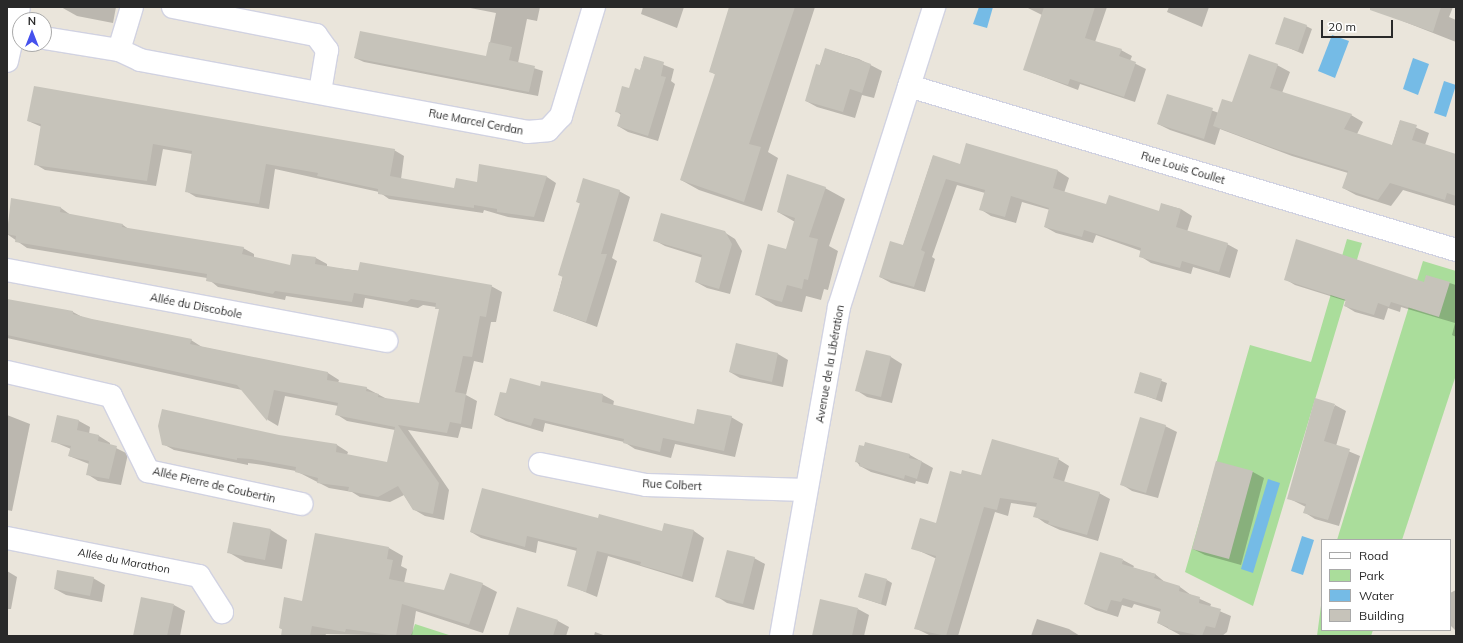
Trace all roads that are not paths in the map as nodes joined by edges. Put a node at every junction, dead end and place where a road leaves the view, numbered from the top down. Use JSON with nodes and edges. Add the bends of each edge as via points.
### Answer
{"nodes":[{"id":1,"x":132,"y":7,"type":"edge"},
{"id":2,"x":173,"y":7,"type":"edge"},
{"id":3,"x":594,"y":7,"type":"edge"},
{"id":4,"x":934,"y":7,"type":"edge"},
{"id":5,"x":52,"y":39,"type":"edge"},
{"id":6,"x":12,"y":45,"type":"edge"},
{"id":7,"x":119,"y":50,"type":"junction"},
{"id":8,"x":7,"y":61,"type":"edge"},
{"id":9,"x":909,"y":86,"type":"junction"},
{"id":10,"x":320,"y":92,"type":"junction"},
{"id":11,"x":1456,"y":250,"type":"edge"},
{"id":12,"x":7,"y":270,"type":"edge"},
{"id":13,"x":386,"y":341,"type":"dead end"},
{"id":14,"x":7,"y":372,"type":"edge"},
{"id":15,"x":540,"y":464,"type":"dead end"},
{"id":16,"x":806,"y":490,"type":"junction"},
{"id":17,"x":302,"y":504,"type":"dead end"},
{"id":18,"x":7,"y":538,"type":"edge"},
{"id":19,"x":222,"y":612,"type":"dead end"},
{"id":20,"x":781,"y":636,"type":"edge"}],
"edges":[{"from":1,"to":7,"type":"street"},
{"from":2,"to":10,"type":"street","via":[[316,35],[327,50]]},
{"from":3,"to":10,"type":"street","name":"Rue Marcel Cerdan","via":[[561,116],[548,130],[527,132]]},
{"from":4,"to":9,"type":"street","name":"Avenue de la Libération"},
{"from":5,"to":7,"type":"street","name":"Rue Marcel Cerdan"},
{"from":6,"to":8,"type":"street"},
{"from":7,"to":10,"type":"street","name":"Rue Marcel Cerdan","via":[[140,60]]},
{"from":9,"to":11,"type":"street","name":"Rue Louis Coullet"},
{"from":9,"to":16,"type":"street","name":"Avenue de la Libération","via":[[839,307]]},
{"from":12,"to":13,"type":"street","name":"Allée du Discobole"},
{"from":14,"to":17,"type":"street","name":"Allée Pierre de Coubertin","via":[[111,396],[148,471]]},
{"from":15,"to":16,"type":"street","name":"Rue Colbert","via":[[646,485]]},
{"from":16,"to":20,"type":"street","name":"Avenue de la Libération"},
{"from":18,"to":19,"type":"street","name":"Allée du Marathon","via":[[199,576]]}]}
